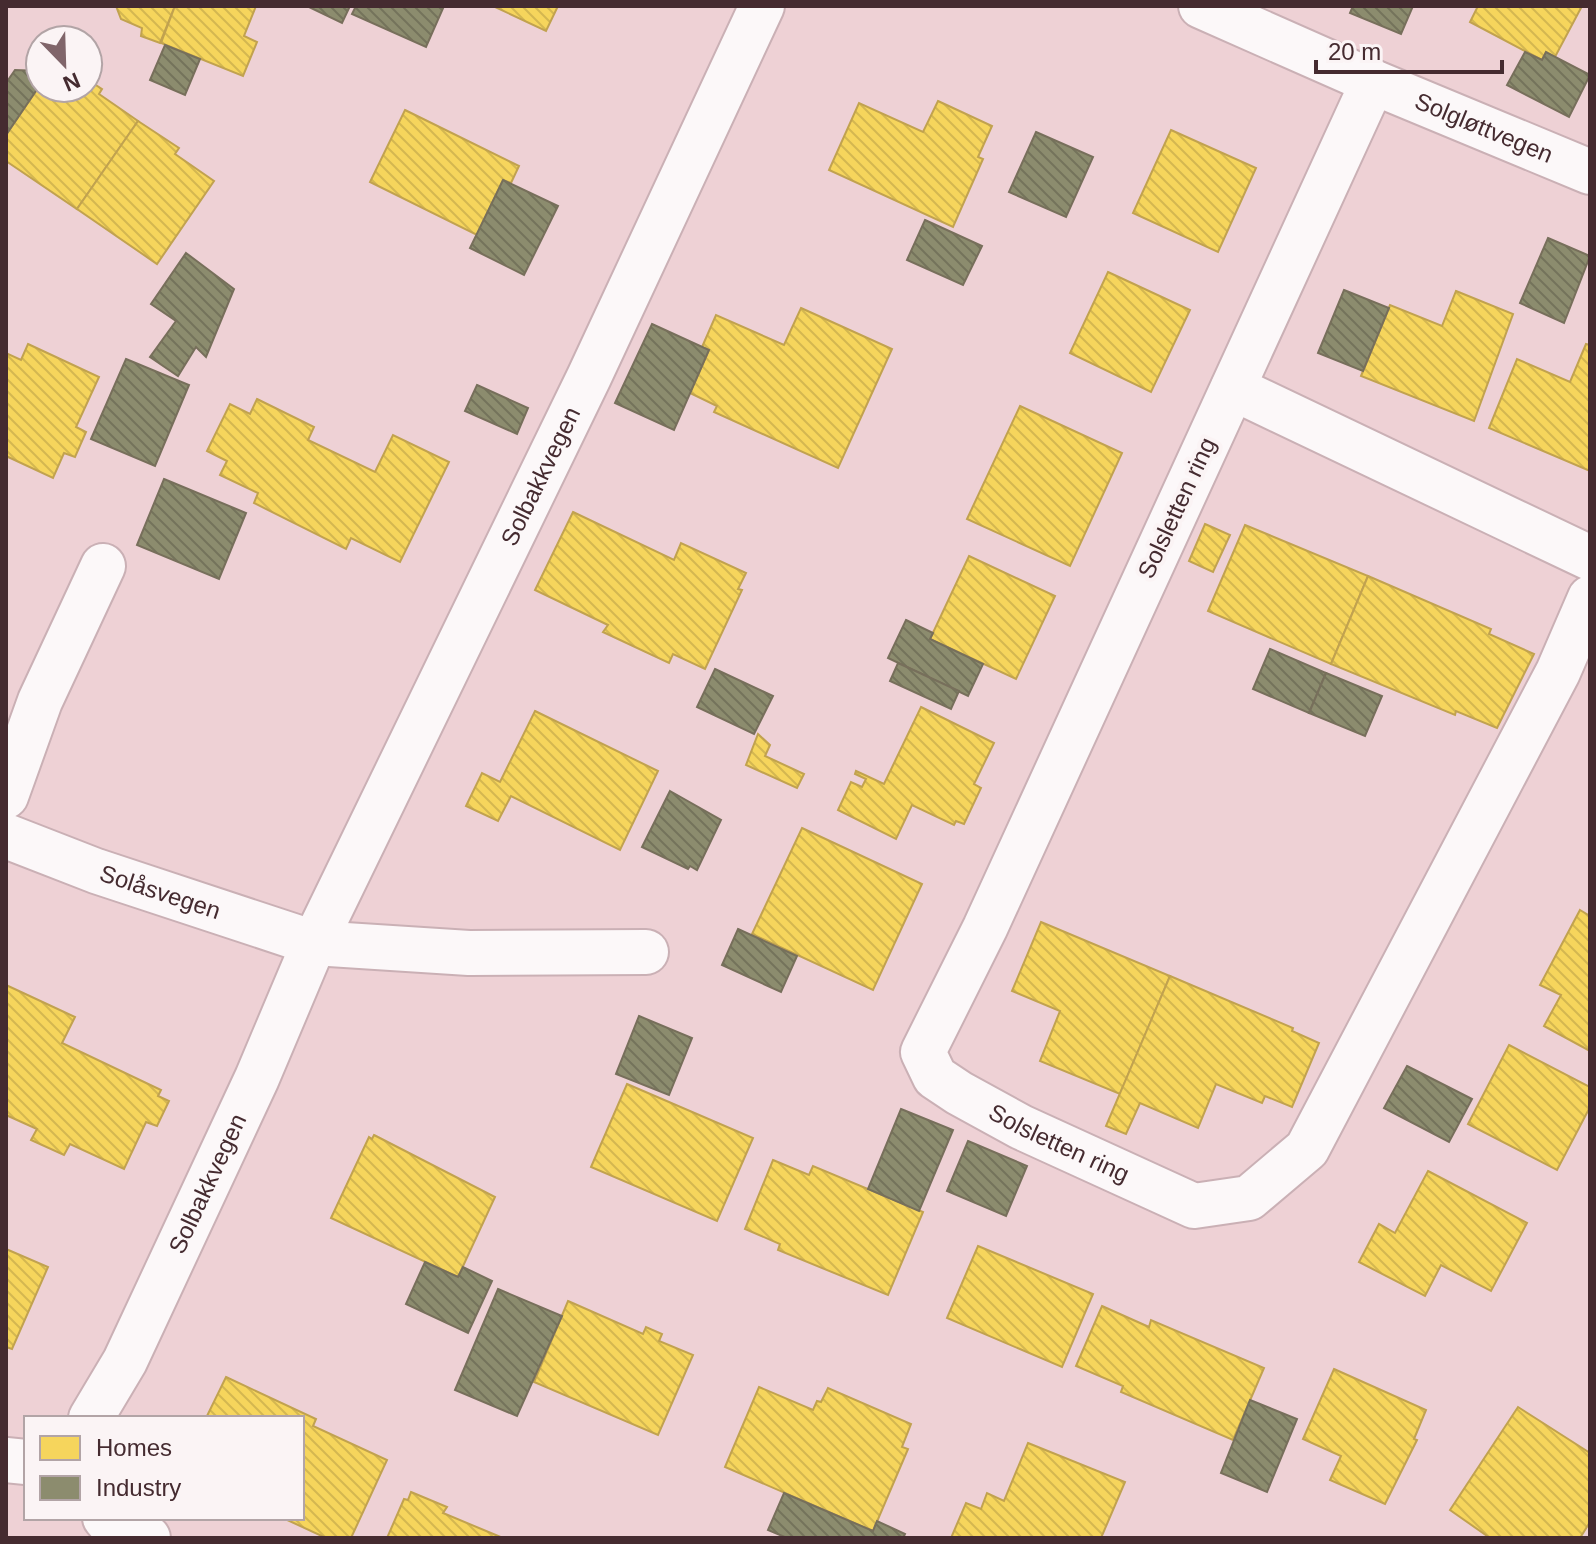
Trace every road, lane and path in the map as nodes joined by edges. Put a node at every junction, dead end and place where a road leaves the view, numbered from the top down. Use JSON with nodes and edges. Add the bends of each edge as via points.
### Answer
{"nodes":[{"id":1,"x":762,"y":6,"type":"edge"},
{"id":2,"x":1201,"y":6,"type":"edge"},
{"id":3,"x":1373,"y":82,"type":"junction"},
{"id":4,"x":1590,"y":172,"type":"edge"},
{"id":5,"x":1233,"y":388,"type":"junction"},
{"id":6,"x":1590,"y":558,"type":"edge"},
{"id":7,"x":103,"y":566,"type":"dead end"},
{"id":8,"x":1590,"y":598,"type":"edge"},
{"id":9,"x":6,"y":796,"type":"edge"},
{"id":10,"x":6,"y":836,"type":"edge"},
{"id":11,"x":314,"y":943,"type":"junction"},
{"id":12,"x":646,"y":952,"type":"dead end"},
{"id":13,"x":92,"y":1416,"type":"edge"},
{"id":14,"x":107,"y":1520,"type":"edge"},
{"id":15,"x":148,"y":1538,"type":"edge"}],
"edges":[{"from":1,"to":11,"type":"street","name":"Solbakkvegen"},
{"from":2,"to":3,"type":"street","name":"Solgløttvegen"},
{"from":3,"to":4,"type":"street","name":"Solgløttvegen"},
{"from":3,"to":5,"type":"street","name":"Solsletten ring"},
{"from":5,"to":6,"type":"street"},
{"from":5,"to":8,"type":"street","name":"Solsletten ring","via":[[923,1052],[935,1077],[959,1093],[1194,1206],[1249,1198],[1307,1149],[1558,672]]},
{"from":7,"to":9,"type":"street","via":[[40,701]]},
{"from":10,"to":11,"type":"street","name":"Solåsvegen"},
{"from":11,"to":12,"type":"street","via":[[469,953]]},
{"from":11,"to":13,"type":"street","name":"Solbakkvegen","via":[[125,1361]]},
{"from":14,"to":15,"type":"street"}]}
